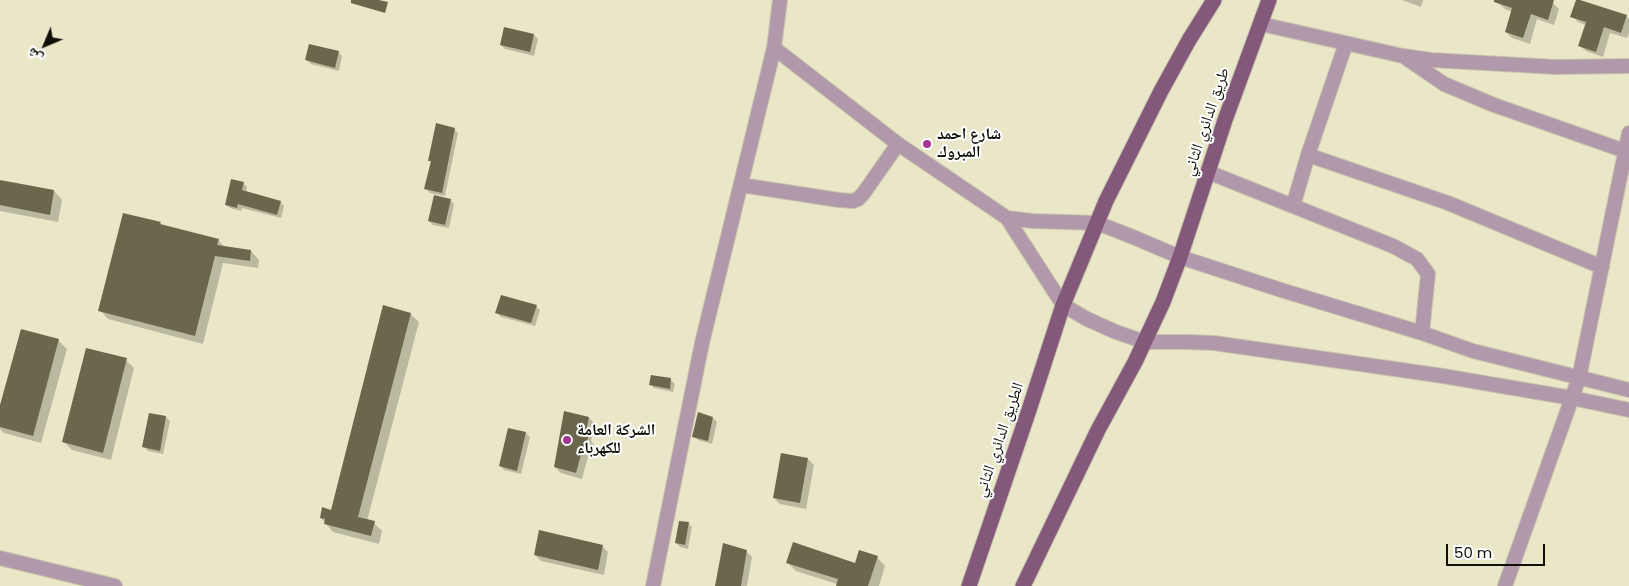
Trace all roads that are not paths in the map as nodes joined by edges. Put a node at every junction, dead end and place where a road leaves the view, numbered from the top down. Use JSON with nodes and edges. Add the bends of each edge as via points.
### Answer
{"nodes":[{"id":1,"x":780,"y":0,"type":"edge"},
{"id":2,"x":1214,"y":0,"type":"edge"},
{"id":3,"x":1270,"y":0,"type":"edge"},
{"id":4,"x":1261,"y":24,"type":"junction"},
{"id":5,"x":1346,"y":44,"type":"junction"},
{"id":6,"x":774,"y":48,"type":"junction"},
{"id":7,"x":1403,"y":56,"type":"junction"},
{"id":8,"x":1629,"y":66,"type":"edge"},
{"id":9,"x":1629,"y":133,"type":"edge"},
{"id":10,"x":898,"y":144,"type":"junction"},
{"id":11,"x":1625,"y":151,"type":"junction"},
{"id":12,"x":1308,"y":155,"type":"junction"},
{"id":13,"x":1208,"y":172,"type":"junction"},
{"id":14,"x":741,"y":185,"type":"junction"},
{"id":15,"x":1623,"y":191,"type":"edge"},
{"id":16,"x":1293,"y":206,"type":"junction"},
{"id":17,"x":1007,"y":218,"type":"junction"},
{"id":18,"x":1097,"y":223,"type":"junction"},
{"id":19,"x":1180,"y":256,"type":"junction"},
{"id":20,"x":1602,"y":267,"type":"junction"},
{"id":21,"x":1063,"y":305,"type":"junction"},
{"id":22,"x":1422,"y":333,"type":"junction"},
{"id":23,"x":1145,"y":342,"type":"junction"},
{"id":24,"x":1579,"y":378,"type":"junction"},
{"id":25,"x":1629,"y":390,"type":"edge"},
{"id":26,"x":1572,"y":398,"type":"junction"},
{"id":27,"x":1629,"y":410,"type":"edge"},
{"id":28,"x":0,"y":558,"type":"edge"},
{"id":29,"x":115,"y":586,"type":"edge"},
{"id":30,"x":653,"y":586,"type":"edge"},
{"id":31,"x":968,"y":586,"type":"edge"},
{"id":32,"x":1023,"y":586,"type":"edge"},
{"id":33,"x":1505,"y":586,"type":"edge"}],
"edges":[{"from":1,"to":6,"type":"street"},
{"from":2,"to":18,"type":"main road","via":[[1161,91]]},
{"from":3,"to":4,"type":"main road","name":"طريق الدائري الثاني"},
{"from":4,"to":5,"type":"street"},
{"from":4,"to":13,"type":"main road","name":"طريق الدائري الثاني"},
{"from":5,"to":7,"type":"street"},
{"from":5,"to":12,"type":"street"},
{"from":6,"to":10,"type":"street"},
{"from":6,"to":14,"type":"street"},
{"from":7,"to":8,"type":"street","via":[[1556,67]]},
{"from":7,"to":11,"type":"street","via":[[1444,84]]},
{"from":9,"to":11,"type":"street"},
{"from":10,"to":14,"type":"street","via":[[863,194],[853,201]]},
{"from":10,"to":17,"type":"street"},
{"from":11,"to":15,"type":"street"},
{"from":12,"to":16,"type":"street"},
{"from":12,"to":20,"type":"street","via":[[1448,203]]},
{"from":13,"to":16,"type":"street"},
{"from":13,"to":19,"type":"main road","name":"طريق الدائري الثاني"},
{"from":14,"to":30,"type":"street","via":[[702,343]]},
{"from":15,"to":20,"type":"street"},
{"from":16,"to":22,"type":"street","via":[[1393,246],[1417,260],[1428,274]]},
{"from":17,"to":18,"type":"street"},
{"from":17,"to":21,"type":"street"},
{"from":18,"to":19,"type":"street"},
{"from":18,"to":21,"type":"main road","name":"الطريق الدائري الثاني"},
{"from":19,"to":22,"type":"street"},
{"from":19,"to":23,"type":"main road","name":"طريق الدائري الثاني"},
{"from":20,"to":24,"type":"street"},
{"from":21,"to":23,"type":"street","via":[[1099,324]]},
{"from":21,"to":31,"type":"main road","name":"الطريق الدائري الثاني"},
{"from":22,"to":24,"type":"street","via":[[1473,351]]},
{"from":23,"to":26,"type":"street","via":[[1223,345]]},
{"from":23,"to":32,"type":"main road","via":[[1098,430]]},
{"from":24,"to":25,"type":"street"},
{"from":24,"to":26,"type":"street"},
{"from":26,"to":27,"type":"street"},
{"from":26,"to":33,"type":"street"},
{"from":28,"to":29,"type":"street"}]}
